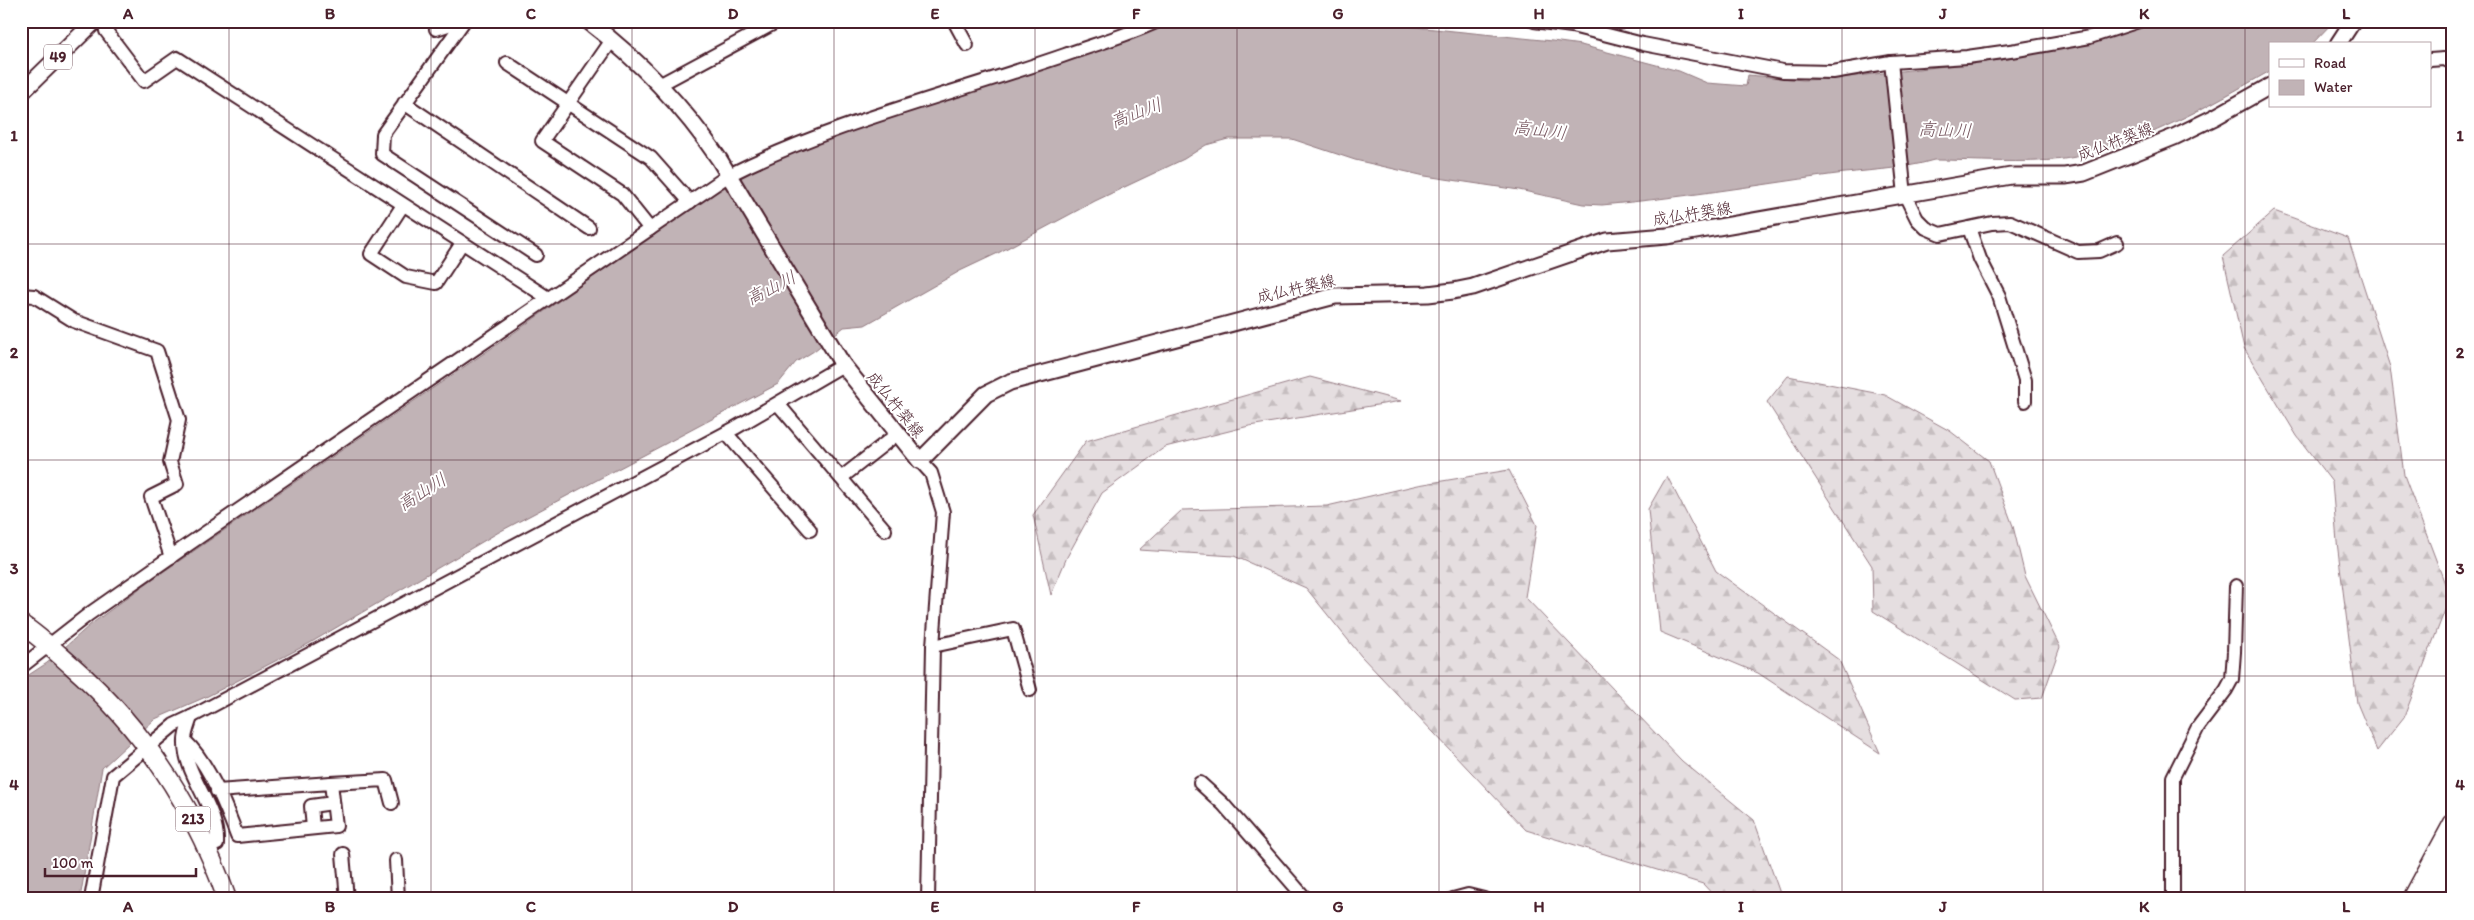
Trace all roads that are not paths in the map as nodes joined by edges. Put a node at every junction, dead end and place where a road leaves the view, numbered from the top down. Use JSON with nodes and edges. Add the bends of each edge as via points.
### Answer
{"nodes":[{"id":1,"x":95,"y":21,"type":"edge"},
{"id":2,"x":105,"y":21,"type":"edge"},
{"id":3,"x":460,"y":21,"type":"edge"},
{"id":4,"x":464,"y":21,"type":"edge"},
{"id":5,"x":588,"y":21,"type":"edge"},
{"id":6,"x":778,"y":21,"type":"edge"},
{"id":7,"x":954,"y":21,"type":"edge"},
{"id":8,"x":1158,"y":21,"type":"edge"},
{"id":9,"x":1534,"y":21,"type":"edge"},
{"id":10,"x":2139,"y":21,"type":"edge"},
{"id":11,"x":2354,"y":21,"type":"edge"},
{"id":12,"x":436,"y":30,"type":"dead end"},
{"id":13,"x":612,"y":40,"type":"junction"},
{"id":14,"x":2339,"y":42,"type":"edge"},
{"id":15,"x":967,"y":45,"type":"dead end"},
{"id":16,"x":2432,"y":60,"type":"edge"},
{"id":17,"x":508,"y":62,"type":"dead end"},
{"id":18,"x":1891,"y":62,"type":"junction"},
{"id":19,"x":2453,"y":63,"type":"edge"},
{"id":20,"x":659,"y":85,"type":"junction"},
{"id":21,"x":2269,"y":87,"type":"edge"},
{"id":22,"x":21,"y":92,"type":"edge"},
{"id":23,"x":404,"y":103,"type":"junction"},
{"id":24,"x":567,"y":103,"type":"junction"},
{"id":25,"x":728,"y":175,"type":"junction"},
{"id":26,"x":1905,"y":195,"type":"junction"},
{"id":27,"x":690,"y":202,"type":"junction"},
{"id":28,"x":403,"y":205,"type":"junction"},
{"id":29,"x":589,"y":228,"type":"dead end"},
{"id":30,"x":1969,"y":228,"type":"junction"},
{"id":31,"x":650,"y":229,"type":"junction"},
{"id":32,"x":462,"y":243,"type":"junction"},
{"id":33,"x":2116,"y":244,"type":"dead end"},
{"id":34,"x":536,"y":256,"type":"dead end"},
{"id":35,"x":21,"y":295,"type":"edge"},
{"id":36,"x":548,"y":298,"type":"junction"},
{"id":37,"x":843,"y":365,"type":"junction"},
{"id":38,"x":2026,"y":401,"type":"dead end"},
{"id":39,"x":778,"y":404,"type":"junction"},
{"id":40,"x":726,"y":432,"type":"junction"},
{"id":41,"x":897,"y":434,"type":"junction"},
{"id":42,"x":920,"y":461,"type":"junction"},
{"id":43,"x":841,"y":478,"type":"junction"},
{"id":44,"x":810,"y":530,"type":"dead end"},
{"id":45,"x":884,"y":530,"type":"dead end"},
{"id":46,"x":171,"y":557,"type":"junction"},
{"id":47,"x":2236,"y":586,"type":"dead end"},
{"id":48,"x":21,"y":624,"type":"edge"},
{"id":49,"x":49,"y":646,"type":"junction"},
{"id":50,"x":933,"y":646,"type":"junction"},
{"id":51,"x":21,"y":667,"type":"edge"},
{"id":52,"x":1030,"y":690,"type":"dead end"},
{"id":53,"x":191,"y":718,"type":"junction"},
{"id":54,"x":185,"y":741,"type":"junction"},
{"id":55,"x":147,"y":746,"type":"junction"},
{"id":56,"x":331,"y":783,"type":"junction"},
{"id":57,"x":1200,"y":783,"type":"dead end"},
{"id":58,"x":217,"y":791,"type":"junction"},
{"id":59,"x":333,"y":803,"type":"junction"},
{"id":60,"x":392,"y":803,"type":"dead end"},
{"id":61,"x":2453,"y":823,"type":"edge"},
{"id":62,"x":313,"y":828,"type":"junction"},
{"id":63,"x":207,"y":848,"type":"junction"},
{"id":64,"x":343,"y":854,"type":"dead end"},
{"id":65,"x":2453,"y":856,"type":"edge"},
{"id":66,"x":396,"y":860,"type":"dead end"},
{"id":67,"x":91,"y":899,"type":"edge"},
{"id":68,"x":227,"y":899,"type":"edge"},
{"id":69,"x":347,"y":899,"type":"edge"},
{"id":70,"x":398,"y":899,"type":"edge"},
{"id":71,"x":928,"y":899,"type":"edge"},
{"id":72,"x":1306,"y":899,"type":"edge"},
{"id":73,"x":1453,"y":899,"type":"edge"},
{"id":74,"x":1484,"y":899,"type":"edge"},
{"id":75,"x":2173,"y":899,"type":"edge"},
{"id":76,"x":2412,"y":899,"type":"edge"},
{"id":77,"x":2430,"y":899,"type":"edge"}],
"edges":[{"from":1,"to":22,"type":"main road","number":"49"},
{"from":2,"to":28,"type":"street","via":[[106,31],[144,80],[177,58]]},
{"from":3,"to":12,"type":"street"},
{"from":4,"to":23,"type":"street"},
{"from":5,"to":13,"type":"main road","name":"成仏杵築線"},
{"from":6,"to":20,"type":"street"},
{"from":7,"to":15,"type":"street"},
{"from":8,"to":25,"type":"street","via":[[775,152]]},
{"from":9,"to":18,"type":"street","via":[[1572,26],[1652,46],[1782,71],[1833,72]]},
{"from":10,"to":18,"type":"street","via":[[2090,37],[2017,50]]},
{"from":11,"to":14,"type":"main road"},
{"from":13,"to":20,"type":"main road","name":"成仏杵築線"},
{"from":13,"to":24,"type":"street"},
{"from":16,"to":19,"type":"street","via":[[2444,59]]},
{"from":17,"to":24,"type":"street"},
{"from":18,"to":26,"type":"street"},
{"from":20,"to":25,"type":"main road","name":"成仏杵築線","via":[[700,131]]},
{"from":21,"to":26,"type":"main road","name":"成仏杵築線","via":[[2174,137],[2084,173],[2011,176]]},
{"from":23,"to":29,"type":"street"},
{"from":23,"to":34,"type":"street","via":[[383,134],[382,154]]},
{"from":24,"to":27,"type":"street","via":[[651,158]]},
{"from":24,"to":31,"type":"street","via":[[542,141],[622,194]]},
{"from":25,"to":27,"type":"street"},
{"from":25,"to":37,"type":"main road","name":"成仏杵築線"},
{"from":26,"to":30,"type":"street","via":[[1917,219],[1933,232],[1940,234]]},
{"from":26,"to":42,"type":"main road","name":"成仏杵築線","via":[[1667,236],[1607,241],[1453,291],[1335,296],[1300,303],[1010,382],[986,394]]},
{"from":27,"to":31,"type":"street"},
{"from":28,"to":32,"type":"street"},
{"from":28,"to":32,"type":"street","via":[[371,254],[406,277],[436,282]]},
{"from":30,"to":33,"type":"street","via":[[2010,222],[2078,252],[2099,251]]},
{"from":30,"to":38,"type":"street","via":[[1999,296],[2025,380]]},
{"from":31,"to":36,"type":"street"},
{"from":32,"to":36,"type":"street"},
{"from":35,"to":46,"type":"street","via":[[34,296],[74,322],[157,351],[179,420],[170,462],[177,484],[151,497]]},
{"from":36,"to":46,"type":"street"},
{"from":37,"to":39,"type":"street"},
{"from":37,"to":41,"type":"main road","name":"成仏杵築線"},
{"from":39,"to":40,"type":"street"},
{"from":39,"to":43,"type":"street"},
{"from":40,"to":44,"type":"street"},
{"from":40,"to":53,"type":"street"},
{"from":41,"to":42,"type":"main road","name":"成仏杵築線"},
{"from":41,"to":43,"type":"street"},
{"from":42,"to":50,"type":"street","via":[[931,473],[943,512]]},
{"from":43,"to":45,"type":"street"},
{"from":46,"to":49,"type":"street"},
{"from":47,"to":75,"type":"street","via":[[2232,679],[2198,727],[2173,777]]},
{"from":48,"to":49,"type":"highway","number":"213"},
{"from":49,"to":51,"type":"street"},
{"from":49,"to":55,"type":"highway","number":"213","via":[[96,686]]},
{"from":50,"to":52,"type":"street","via":[[1013,629]]},
{"from":50,"to":71,"type":"street"},
{"from":53,"to":54,"type":"street"},
{"from":53,"to":55,"type":"street","via":[[174,725]]},
{"from":54,"to":58,"type":"street","via":[[195,750]]},
{"from":54,"to":63,"type":"street","via":[[190,765],[218,832],[217,844]]},
{"from":55,"to":63,"type":"highway","number":"213","via":[[181,797]]},
{"from":55,"to":67,"type":"street","via":[[113,776]]},
{"from":56,"to":58,"type":"street"},
{"from":56,"to":59,"type":"street"},
{"from":56,"to":60,"type":"street","via":[[386,780]]},
{"from":57,"to":72,"type":"street","via":[[1223,804]]},
{"from":58,"to":62,"type":"street","via":[[237,836]]},
{"from":59,"to":62,"type":"street","via":[[311,806]]},
{"from":59,"to":62,"type":"street","via":[[336,826]]},
{"from":61,"to":76,"type":"highway"},
{"from":63,"to":68,"type":"highway","number":"213"},
{"from":64,"to":69,"type":"street"},
{"from":65,"to":77,"type":"highway"},
{"from":66,"to":70,"type":"street"},
{"from":73,"to":74,"type":"street","via":[[1468,895]]}]}
